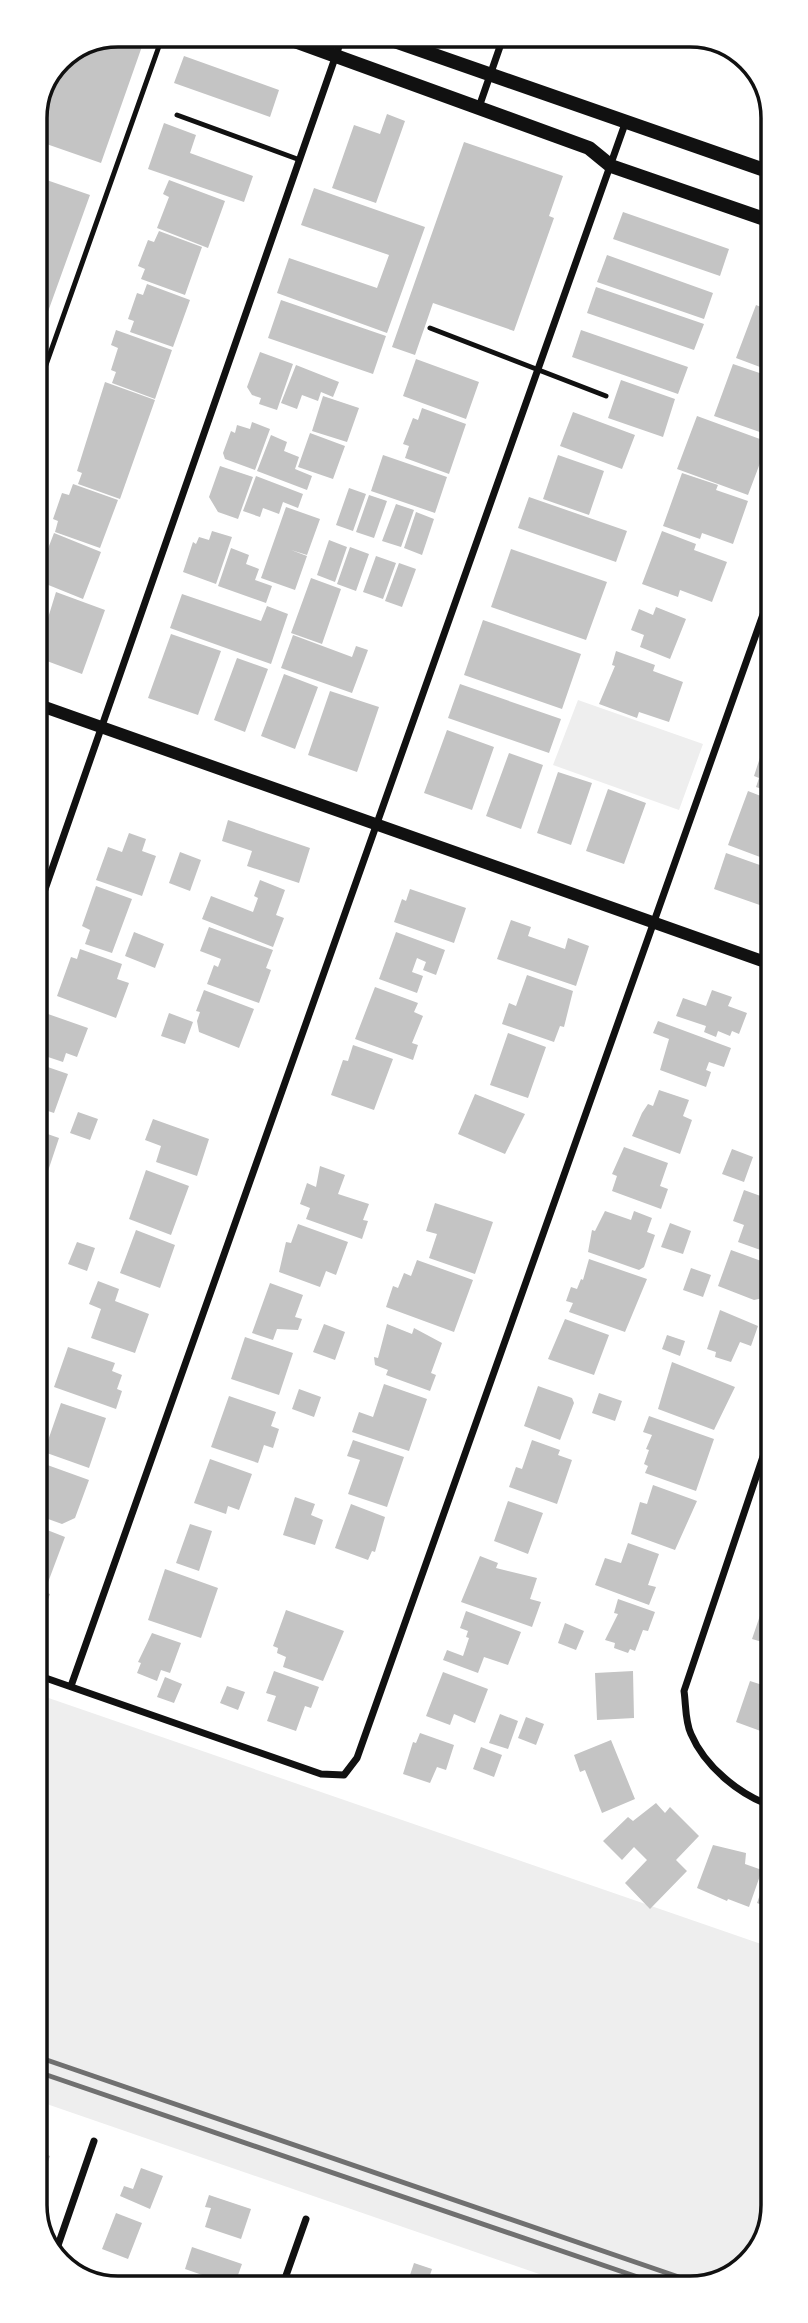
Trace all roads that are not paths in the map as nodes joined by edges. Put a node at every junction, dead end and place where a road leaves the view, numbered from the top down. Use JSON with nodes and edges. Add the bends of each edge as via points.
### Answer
{"nodes":[{"id":1,"x":159,"y":47,"type":"edge"},
{"id":2,"x":311,"y":47,"type":"edge"},
{"id":3,"x":339,"y":47,"type":"edge"},
{"id":4,"x":411,"y":47,"type":"edge"},
{"id":5,"x":500,"y":47,"type":"edge"},
{"id":6,"x":336,"y":56,"type":"junction"},
{"id":7,"x":490,"y":75,"type":"junction"},
{"id":8,"x":479,"y":107,"type":"junction"},
{"id":9,"x":177,"y":115,"type":"dead end"},
{"id":10,"x":626,"y":121,"type":"junction"},
{"id":11,"x":300,"y":160,"type":"junction"},
{"id":12,"x":611,"y":166,"type":"junction"},
{"id":13,"x":761,"y":169,"type":"edge"},
{"id":14,"x":761,"y":218,"type":"edge"},
{"id":15,"x":430,"y":328,"type":"dead end"},
{"id":16,"x":47,"y":362,"type":"edge"},
{"id":17,"x":538,"y":370,"type":"junction"},
{"id":18,"x":606,"y":396,"type":"dead end"},
{"id":19,"x":761,"y":620,"type":"edge"},
{"id":20,"x":47,"y":708,"type":"edge"},
{"id":21,"x":102,"y":728,"type":"junction"},
{"id":22,"x":375,"y":824,"type":"junction"},
{"id":23,"x":47,"y":884,"type":"edge"},
{"id":24,"x":653,"y":922,"type":"junction"},
{"id":25,"x":761,"y":960,"type":"edge"},
{"id":26,"x":761,"y":1462,"type":"edge"},
{"id":27,"x":47,"y":1678,"type":"edge"},
{"id":28,"x":71,"y":1686,"type":"junction"},
{"id":29,"x":761,"y":1802,"type":"edge"},
{"id":30,"x":94,"y":2141,"type":"dead end"},
{"id":31,"x":306,"y":2219,"type":"dead end"},
{"id":32,"x":59,"y":2243,"type":"edge"},
{"id":33,"x":286,"y":2276,"type":"edge"}],
"edges":[{"from":1,"to":16,"type":"lane"},
{"from":2,"to":6,"type":"main road"},
{"from":3,"to":6,"type":"street"},
{"from":4,"to":7,"type":"main road"},
{"from":5,"to":7,"type":"street"},
{"from":6,"to":8,"type":"main road"},
{"from":6,"to":11,"type":"street"},
{"from":7,"to":8,"type":"street"},
{"from":7,"to":10,"type":"main road"},
{"from":8,"to":12,"type":"main road","via":[[589,148]]},
{"from":9,"to":11,"type":"lane"},
{"from":10,"to":12,"type":"street"},
{"from":10,"to":13,"type":"main road"},
{"from":11,"to":21,"type":"street"},
{"from":12,"to":14,"type":"main road"},
{"from":12,"to":17,"type":"street"},
{"from":15,"to":17,"type":"lane"},
{"from":17,"to":18,"type":"lane"},
{"from":17,"to":22,"type":"street"},
{"from":19,"to":24,"type":"street"},
{"from":20,"to":21,"type":"street"},
{"from":21,"to":22,"type":"street"},
{"from":21,"to":23,"type":"street"},
{"from":22,"to":24,"type":"street"},
{"from":22,"to":28,"type":"street"},
{"from":24,"to":25,"type":"street"},
{"from":24,"to":28,"type":"street","via":[[357,1758],[344,1775],[321,1774]]},
{"from":26,"to":29,"type":"street","via":[[684,1690],[690,1734],[715,1771]]},
{"from":27,"to":28,"type":"street"},
{"from":30,"to":32,"type":"street"},
{"from":31,"to":33,"type":"street"}]}
